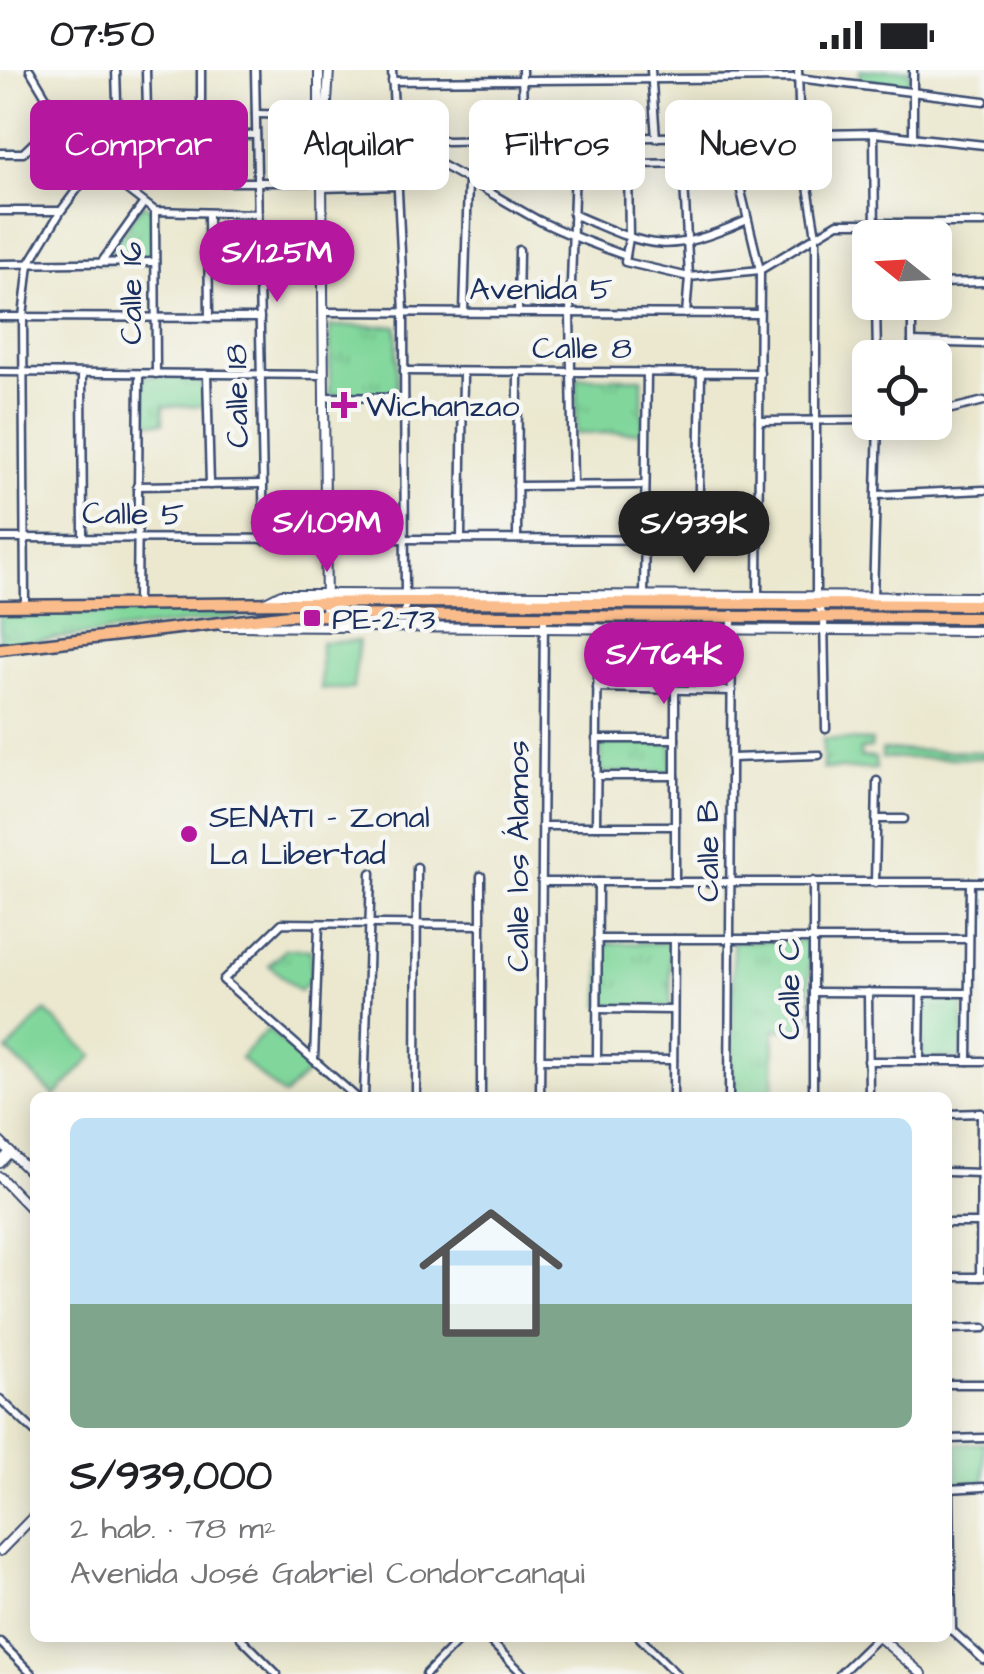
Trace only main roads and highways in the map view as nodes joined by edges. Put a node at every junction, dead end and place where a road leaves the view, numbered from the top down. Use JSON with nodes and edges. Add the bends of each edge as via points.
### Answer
{"nodes":[{"id":1,"x":326,"y":604,"type":"junction"},
{"id":2,"x":644,"y":604,"type":"junction"},
{"id":3,"x":984,"y":605,"type":"edge"},
{"id":4,"x":0,"y":606,"type":"edge"},
{"id":5,"x":732,"y":610,"type":"junction"},
{"id":6,"x":984,"y":618,"type":"edge"},
{"id":7,"x":0,"y":653,"type":"edge"}],
"edges":[{"from":1,"to":2,"type":"highway","via":[[404,598]]},
{"from":1,"to":2,"type":"highway","via":[[404,615],[598,615]]},
{"from":1,"to":4,"type":"highway"},
{"from":1,"to":7,"type":"highway"},
{"from":2,"to":5,"type":"highway"},
{"from":3,"to":5,"type":"highway","via":[[758,600]]},
{"from":5,"to":6,"type":"highway"}]}
